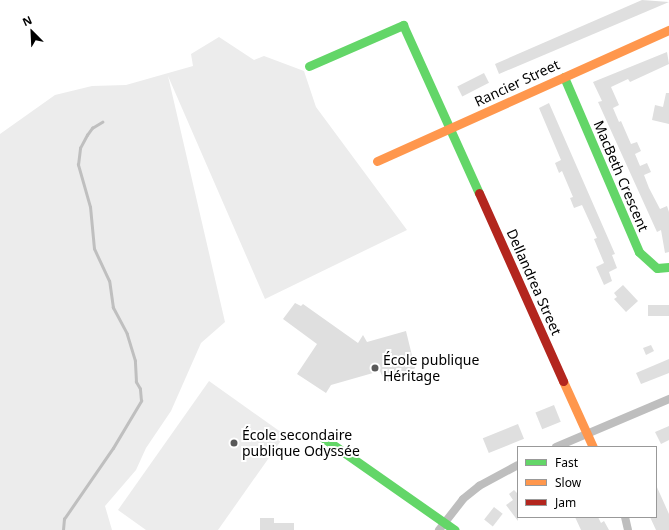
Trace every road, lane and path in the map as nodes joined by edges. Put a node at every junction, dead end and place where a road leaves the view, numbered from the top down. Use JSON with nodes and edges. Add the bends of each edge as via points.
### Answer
{"nodes":[{"id":1,"x":669,"y":30,"type":"edge"},
{"id":2,"x":309,"y":66,"type":"dead end"},
{"id":3,"x":564,"y":77,"type":"junction"},
{"id":4,"x":449,"y":130,"type":"junction"},
{"id":5,"x":377,"y":161,"type":"dead end"},
{"id":6,"x":669,"y":267,"type":"edge"},
{"id":7,"x":669,"y":399,"type":"edge"},
{"id":8,"x":587,"y":433,"type":"junction"},
{"id":9,"x":322,"y":437,"type":"dead end"},
{"id":10,"x":558,"y":446,"type":"edge"},
{"id":11,"x":594,"y":446,"type":"edge"},
{"id":12,"x":517,"y":466,"type":"edge"},
{"id":13,"x":625,"y":518,"type":"edge"},
{"id":14,"x":442,"y":526,"type":"edge"},
{"id":15,"x":455,"y":530,"type":"edge"},
{"id":16,"x":628,"y":530,"type":"edge"}],
"edges":[{"from":1,"to":3,"type":"street","name":"Rancier Street"},
{"from":2,"to":4,"type":"street","name":"Dellandrea Street","via":[[403,25]]},
{"from":3,"to":4,"type":"street","name":"Rancier Street"},
{"from":3,"to":6,"type":"street","name":"MacBeth Crescent","via":[[639,252],[657,268]]},
{"from":4,"to":5,"type":"street","name":"Rancier Street"},
{"from":4,"to":8,"type":"street","name":"Dellandrea Street"},
{"from":7,"to":8,"type":"street"},
{"from":8,"to":10,"type":"street"},
{"from":8,"to":11,"type":"street","name":"Dellandrea Street"},
{"from":9,"to":14,"type":"street"},
{"from":12,"to":14,"type":"street","via":[[479,486],[463,499]]},
{"from":13,"to":16,"type":"street"},
{"from":14,"to":15,"type":"street"}]}
